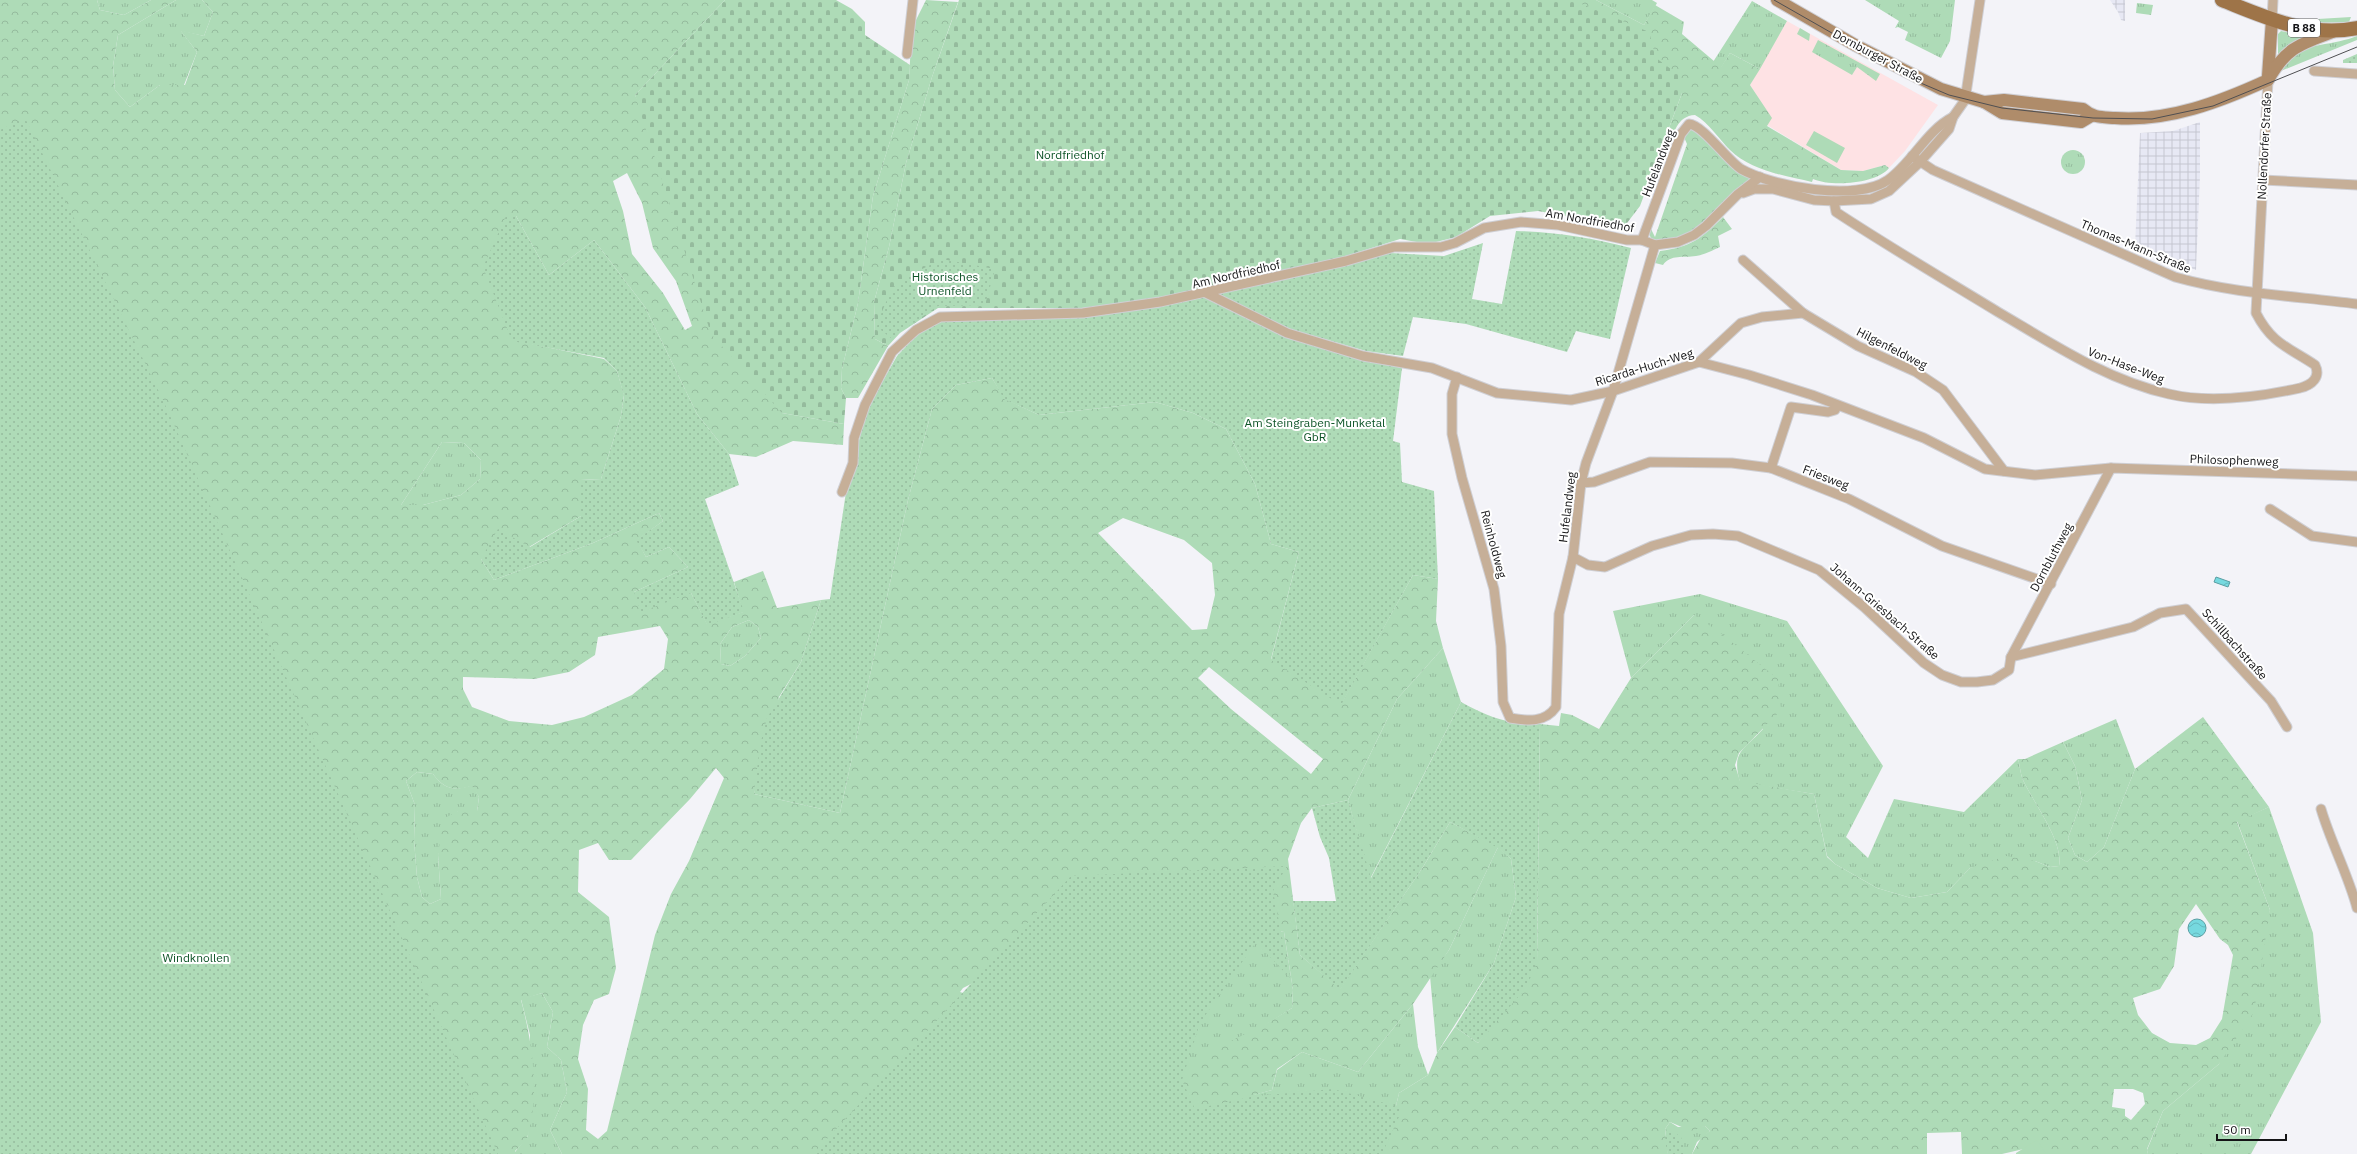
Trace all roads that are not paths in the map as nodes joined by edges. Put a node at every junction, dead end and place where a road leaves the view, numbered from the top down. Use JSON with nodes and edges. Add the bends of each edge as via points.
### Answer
{"nodes":[{"id":1,"x":913,"y":0,"type":"edge"},
{"id":2,"x":1777,"y":0,"type":"edge"},
{"id":3,"x":1980,"y":0,"type":"edge"},
{"id":4,"x":2222,"y":0,"type":"edge"},
{"id":5,"x":2273,"y":0,"type":"edge"},
{"id":6,"x":2272,"y":20,"type":"junction"},
{"id":7,"x":2357,"y":28,"type":"edge"},
{"id":8,"x":2336,"y":31,"type":"junction"},
{"id":9,"x":907,"y":54,"type":"dead end"},
{"id":10,"x":2314,"y":71,"type":"dead end"},
{"id":11,"x":2357,"y":74,"type":"edge"},
{"id":12,"x":2268,"y":80,"type":"junction"},
{"id":13,"x":1966,"y":98,"type":"junction"},
{"id":14,"x":1953,"y":117,"type":"junction"},
{"id":15,"x":1912,"y":156,"type":"junction"},
{"id":16,"x":1920,"y":163,"type":"junction"},
{"id":17,"x":1760,"y":177,"type":"junction"},
{"id":18,"x":2263,"y":180,"type":"junction"},
{"id":19,"x":2357,"y":185,"type":"edge"},
{"id":20,"x":1738,"y":194,"type":"junction"},
{"id":21,"x":1834,"y":201,"type":"junction"},
{"id":22,"x":1642,"y":240,"type":"junction"},
{"id":23,"x":1655,"y":245,"type":"junction"},
{"id":24,"x":1743,"y":260,"type":"dead end"},
{"id":25,"x":1206,"y":293,"type":"junction"},
{"id":26,"x":2257,"y":293,"type":"junction"},
{"id":27,"x":2357,"y":304,"type":"edge"},
{"id":28,"x":1803,"y":313,"type":"junction"},
{"id":29,"x":1699,"y":362,"type":"junction"},
{"id":30,"x":1457,"y":377,"type":"junction"},
{"id":31,"x":1613,"y":391,"type":"junction"},
{"id":32,"x":1837,"y":406,"type":"junction"},
{"id":33,"x":1770,"y":468,"type":"junction"},
{"id":34,"x":2111,"y":468,"type":"junction"},
{"id":35,"x":2004,"y":471,"type":"junction"},
{"id":36,"x":2357,"y":476,"type":"edge"},
{"id":37,"x":1581,"y":483,"type":"junction"},
{"id":38,"x":842,"y":492,"type":"dead end"},
{"id":39,"x":2270,"y":509,"type":"dead end"},
{"id":40,"x":2357,"y":542,"type":"edge"},
{"id":41,"x":1573,"y":557,"type":"junction"},
{"id":42,"x":2051,"y":584,"type":"junction"},
{"id":43,"x":2011,"y":657,"type":"junction"},
{"id":44,"x":1510,"y":718,"type":"joint"},
{"id":45,"x":2287,"y":727,"type":"dead end"},
{"id":46,"x":2321,"y":809,"type":"dead end"},
{"id":47,"x":2357,"y":908,"type":"edge"}],
"edges":[{"from":1,"to":9,"type":"street"},
{"from":2,"to":13,"type":"street","name":"Dornburger Straße","via":[[1915,78]]},
{"from":3,"to":13,"type":"street"},
{"from":4,"to":6,"type":"main road","number":"B 88"},
{"from":5,"to":6,"type":"street","name":"Nollendorfer Straße"},
{"from":6,"to":8,"type":"main road","number":"B 88","via":[[2303,28]]},
{"from":6,"to":12,"type":"street","name":"Nollendorfer Straße"},
{"from":7,"to":8,"type":"main road","number":"B 88"},
{"from":8,"to":12,"type":"street","via":[[2286,52]]},
{"from":10,"to":11,"type":"street"},
{"from":12,"to":13,"type":"street","name":"Dornburger Straße","via":[[2184,111],[2140,118],[2091,116],[2081,122],[2002,113],[1984,102]]},
{"from":12,"to":18,"type":"street","name":"Nollendorfer Straße"},
{"from":13,"to":14,"type":"street","name":"Hufelandweg"},
{"from":14,"to":15,"type":"street","name":"Hufelandweg","via":[[1939,124]]},
{"from":14,"to":16,"type":"street","name":"Hufelandweg","via":[[1949,129]]},
{"from":15,"to":16,"type":"street"},
{"from":15,"to":17,"type":"street","name":"Hufelandweg","via":[[1888,180],[1873,187],[1851,190],[1810,189]]},
{"from":16,"to":21,"type":"street","name":"Hufelandweg","via":[[1889,191],[1872,199]]},
{"from":16,"to":26,"type":"street","name":"Thomas-Mann-Straße","via":[[2175,277],[2203,285]]},
{"from":17,"to":20,"type":"street","name":"Hufelandweg"},
{"from":17,"to":22,"type":"street","name":"Hufelandweg","via":[[1732,162],[1698,127],[1690,124],[1681,134]]},
{"from":18,"to":19,"type":"street"},
{"from":18,"to":26,"type":"street","name":"Nollendorfer Straße"},
{"from":20,"to":21,"type":"street","name":"Hufelandweg","via":[[1754,189],[1773,189],[1814,200]]},
{"from":20,"to":23,"type":"street","name":"Hufelandweg","via":[[1694,235],[1678,242]]},
{"from":21,"to":26,"type":"street","name":"Von-Hase-Weg","via":[[1836,212],[2078,359],[2138,386],[2170,394],[2201,398],[2241,397],[2302,388],[2314,381],[2317,375],[2315,365],[2279,343],[2261,322],[2256,312]]},
{"from":22,"to":23,"type":"street","name":"Hufelandweg"},
{"from":22,"to":25,"type":"street","name":"Am Nordfriedhof","via":[[1627,240],[1558,225],[1514,223],[1484,228],[1455,244],[1441,247],[1394,247],[1346,261]]},
{"from":23,"to":31,"type":"street","name":"Hufelandweg"},
{"from":24,"to":28,"type":"street","name":"Hilgenfeldweg"},
{"from":25,"to":30,"type":"street","name":"Ricarda-Huch-Weg","via":[[1287,333],[1362,356],[1432,368]]},
{"from":25,"to":38,"type":"street","name":"Am Nordfriedhof","via":[[1084,313],[940,317],[916,330],[892,352],[868,400],[854,438],[853,463]]},
{"from":26,"to":27,"type":"street","name":"Thomas-Mann-Straße"},
{"from":28,"to":29,"type":"street","via":[[1762,317],[1740,323]]},
{"from":28,"to":35,"type":"street","name":"Hilgenfeldweg","via":[[1858,346],[1916,372],[1943,390]]},
{"from":29,"to":31,"type":"street","name":"Ricarda-Huch-Weg"},
{"from":29,"to":32,"type":"street","name":"Ricarda-Huch-Weg","via":[[1812,395]]},
{"from":30,"to":31,"type":"street","name":"Ricarda-Huch-Weg","via":[[1497,393],[1535,398],[1571,400]]},
{"from":30,"to":44,"type":"street","name":"Reinholdweg","via":[[1452,394],[1452,434],[1494,589],[1501,646],[1503,702]]},
{"from":31,"to":37,"type":"street","name":"Hufelandweg"},
{"from":32,"to":33,"type":"street","via":[[1835,410],[1828,412],[1791,407]]},
{"from":32,"to":35,"type":"street","name":"Ricarda-Huch-Weg","via":[[1924,438],[1978,466]]},
{"from":33,"to":37,"type":"street","name":"Friesweg","via":[[1732,463],[1650,462],[1594,482]]},
{"from":33,"to":42,"type":"street","name":"Friesweg","via":[[1849,499],[1942,546]]},
{"from":34,"to":35,"type":"street","name":"Ricarda-Huch-Weg","via":[[2035,475]]},
{"from":34,"to":36,"type":"street","name":"Philosophenweg"},
{"from":34,"to":42,"type":"street","name":"Dornbluthweg"},
{"from":37,"to":41,"type":"street","name":"Hufelandweg"},
{"from":39,"to":40,"type":"street","via":[[2312,536]]},
{"from":41,"to":43,"type":"street","name":"Johann-Griesbach-Straße","via":[[1588,566],[1605,567],[1652,546],[1691,535],[1738,536],[1819,570],[1864,607],[1924,663],[1942,675],[1961,682],[1993,680],[2009,670]]},
{"from":41,"to":44,"type":"street","name":"Hufelandweg","via":[[1559,614],[1556,707],[1551,714],[1535,721]]},
{"from":42,"to":43,"type":"street","name":"Dornbluthweg"},
{"from":43,"to":45,"type":"street","name":"Schillbachstraße","via":[[2133,627],[2160,613],[2186,609],[2271,701]]},
{"from":46,"to":47,"type":"street","via":[[2330,837],[2347,872]]}]}
